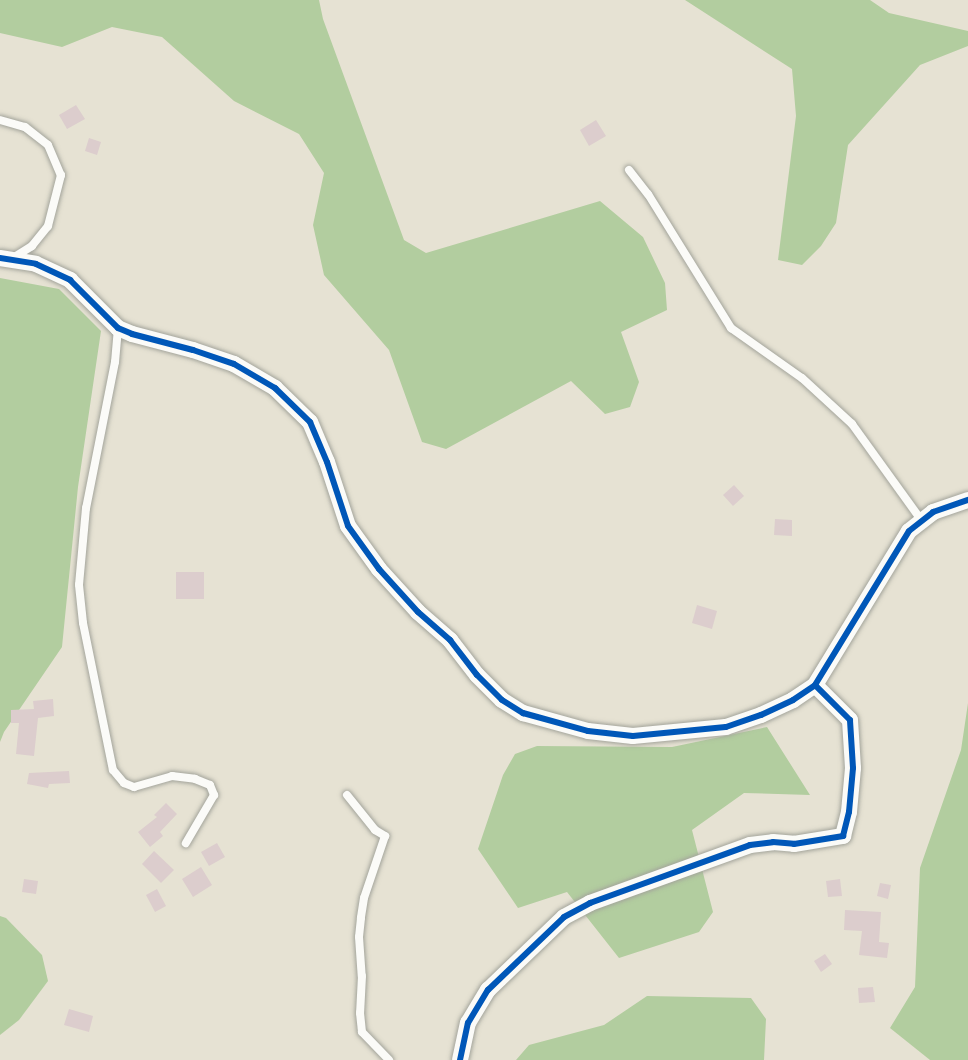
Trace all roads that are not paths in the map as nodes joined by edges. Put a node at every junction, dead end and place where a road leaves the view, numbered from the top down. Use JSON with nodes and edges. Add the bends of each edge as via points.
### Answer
{"nodes":[{"id":1,"x":0,"y":120,"type":"edge"},
{"id":2,"x":629,"y":170,"type":"dead end"},
{"id":3,"x":6,"y":258,"type":"edge"},
{"id":4,"x":118,"y":327,"type":"junction"},
{"id":5,"x":968,"y":501,"type":"edge"},
{"id":6,"x":922,"y":520,"type":"junction"},
{"id":7,"x":816,"y":685,"type":"junction"},
{"id":8,"x":347,"y":795,"type":"dead end"},
{"id":9,"x":186,"y":843,"type":"dead end"},
{"id":10,"x":389,"y":1060,"type":"edge"},
{"id":11,"x":460,"y":1060,"type":"edge"}],
"edges":[{"from":1,"to":3,"type":"lane","via":[[25,127],[48,145],[61,175],[48,226],[32,246]]},
{"from":2,"to":6,"type":"lane","via":[[731,328],[802,378],[852,424]]},
{"from":3,"to":4,"type":"street","via":[[36,264],[70,280]]},
{"from":4,"to":7,"type":"street","via":[[234,364],[275,388],[310,422],[348,526],[379,569],[450,640],[494,692],[523,713],[588,731],[633,736],[675,733],[726,727],[761,715]]},
{"from":4,"to":9,"type":"lane","via":[[86,508],[79,585],[83,623],[113,770],[124,783],[134,787],[172,776],[210,785],[214,795]]},
{"from":5,"to":6,"type":"street","via":[[933,512]]},
{"from":6,"to":7,"type":"street","via":[[892,556]]},
{"from":7,"to":11,"type":"street","via":[[850,720],[853,768],[843,836],[794,844],[750,845],[590,903],[564,917],[488,990],[468,1023]]},
{"from":8,"to":10,"type":"lane","via":[[364,819],[385,836],[361,918],[360,1013],[362,1032]]}]}
